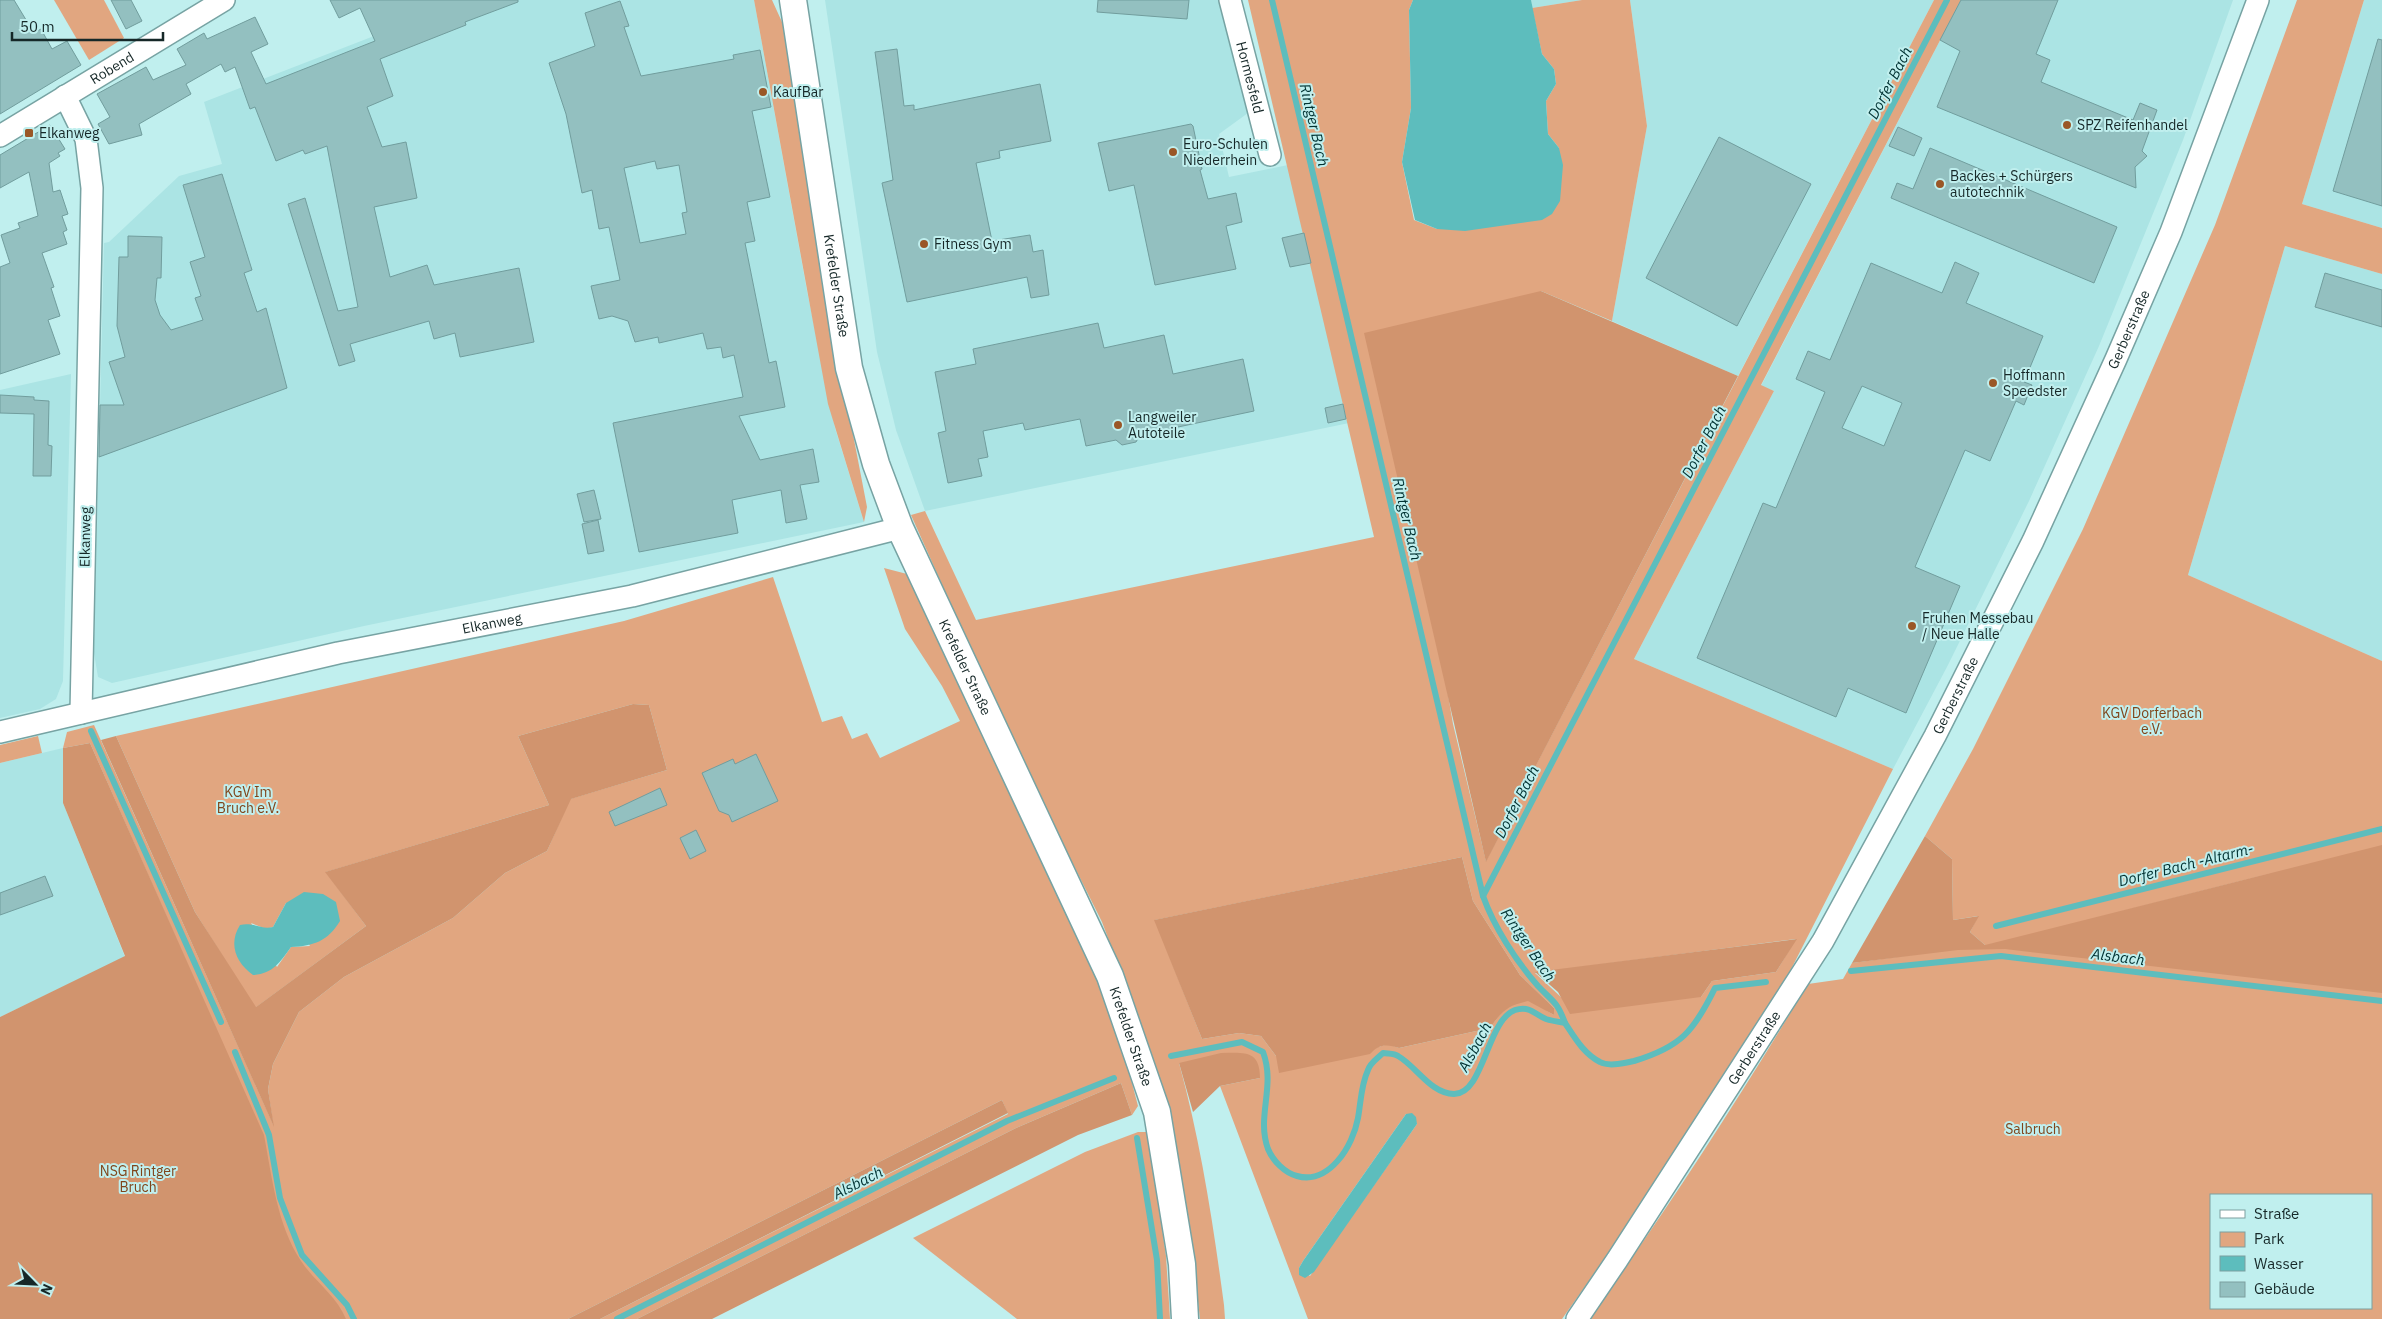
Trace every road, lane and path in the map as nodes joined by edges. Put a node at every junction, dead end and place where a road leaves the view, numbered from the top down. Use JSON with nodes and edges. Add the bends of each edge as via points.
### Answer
{"nodes":[{"id":1,"x":224,"y":0,"type":"edge"},
{"id":2,"x":793,"y":0,"type":"edge"},
{"id":3,"x":1230,"y":0,"type":"edge"},
{"id":4,"x":2258,"y":0,"type":"edge"},
{"id":5,"x":65,"y":96,"type":"junction"},
{"id":6,"x":0,"y":136,"type":"edge"},
{"id":7,"x":1270,"y":155,"type":"dead end"},
{"id":8,"x":900,"y":528,"type":"junction"},
{"id":9,"x":81,"y":714,"type":"junction"},
{"id":10,"x":0,"y":732,"type":"edge"},
{"id":11,"x":1185,"y":1319,"type":"edge"},
{"id":12,"x":1577,"y":1319,"type":"edge"}],
"edges":[{"from":1,"to":5,"type":"street","name":"Robend"},
{"from":2,"to":8,"type":"main road","name":"Krefelder Straße","via":[[849,368],[876,464]]},
{"from":3,"to":7,"type":"street","name":"Hormesfeld"},
{"from":4,"to":12,"type":"street","name":"Gerberstraße","via":[[2171,232],[2114,363],[2033,541],[1935,736],[1823,941]]},
{"from":5,"to":6,"type":"street","name":"Robend"},
{"from":5,"to":9,"type":"street","name":"Elkanweg","via":[[86,140],[92,188]]},
{"from":8,"to":9,"type":"street","name":"Elkanweg","via":[[632,596],[338,653]]},
{"from":8,"to":11,"type":"main road","name":"Krefelder Straße","via":[[1110,976],[1157,1112],[1182,1264]]},
{"from":9,"to":10,"type":"street","name":"Elkanweg"}]}
